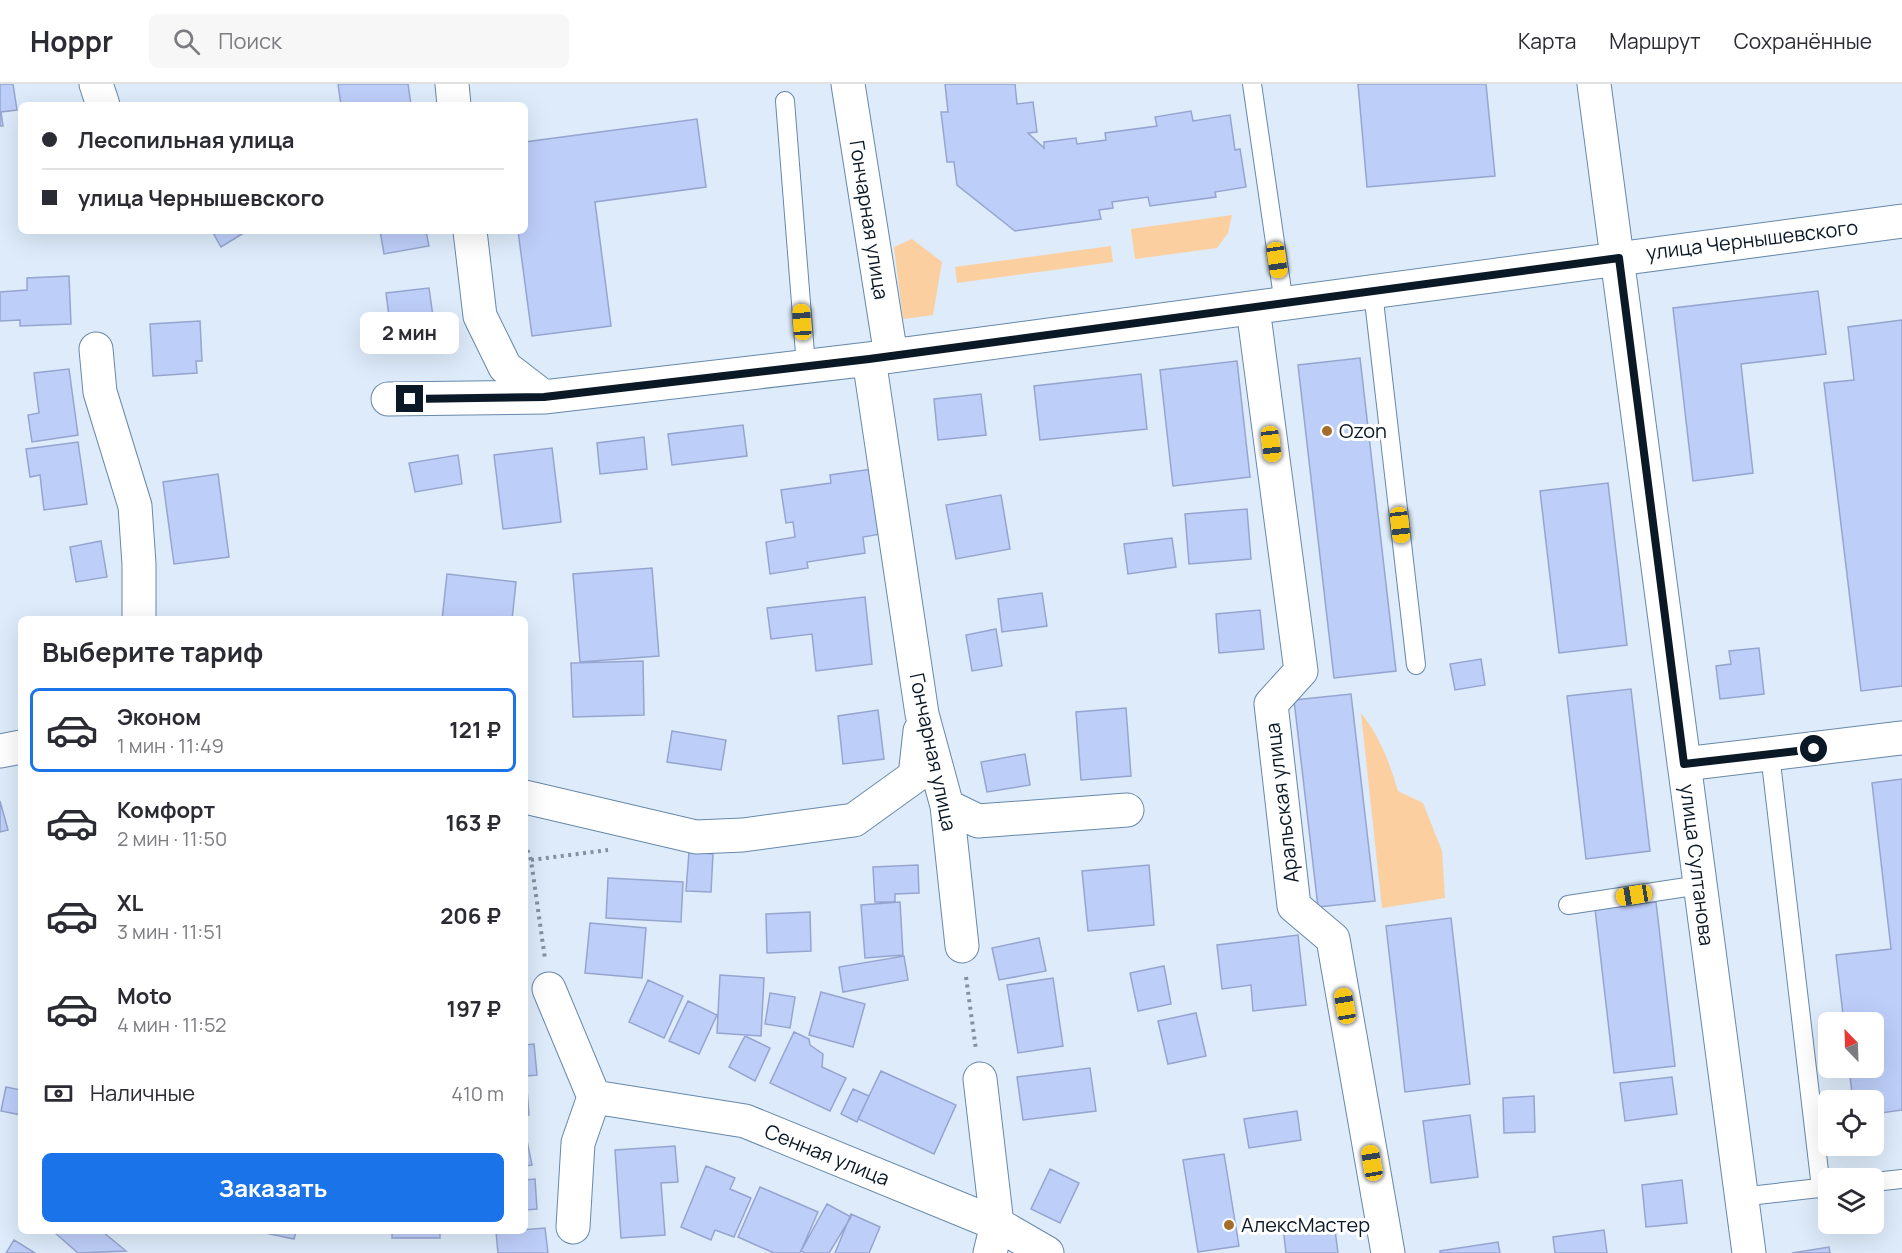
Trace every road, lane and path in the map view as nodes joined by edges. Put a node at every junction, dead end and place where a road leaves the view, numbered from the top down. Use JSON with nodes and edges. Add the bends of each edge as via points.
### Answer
{"nodes":[{"id":1,"x":96,"y":84,"type":"edge"},
{"id":2,"x":452,"y":84,"type":"edge"},
{"id":3,"x":848,"y":84,"type":"edge"},
{"id":4,"x":1252,"y":84,"type":"edge"},
{"id":5,"x":1594,"y":84,"type":"edge"},
{"id":6,"x":785,"y":101,"type":"dead end"},
{"id":7,"x":102,"y":102,"type":"edge"},
{"id":8,"x":454,"y":102,"type":"edge"},
{"id":9,"x":1902,"y":221,"type":"edge"},
{"id":10,"x":470,"y":234,"type":"edge"},
{"id":11,"x":1619,"y":258,"type":"junction"},
{"id":12,"x":1372,"y":292,"type":"junction"},
{"id":13,"x":1268,"y":306,"type":"junction"},
{"id":14,"x":96,"y":349,"type":"dead end"},
{"id":15,"x":880,"y":358,"type":"junction"},
{"id":16,"x":806,"y":366,"type":"junction"},
{"id":17,"x":544,"y":397,"type":"junction"},
{"id":18,"x":388,"y":399,"type":"dead end"},
{"id":19,"x":139,"y":616,"type":"edge"},
{"id":20,"x":1416,"y":665,"type":"dead end"},
{"id":21,"x":922,"y":714,"type":"junction"},
{"id":22,"x":1902,"y":738,"type":"edge"},
{"id":23,"x":18,"y":748,"type":"edge"},
{"id":24,"x":0,"y":751,"type":"edge"},
{"id":25,"x":1770,"y":754,"type":"junction"},
{"id":26,"x":1684,"y":764,"type":"junction"},
{"id":27,"x":528,"y":798,"type":"edge"},
{"id":28,"x":947,"y":806,"type":"junction"},
{"id":29,"x":1127,"y":810,"type":"dead end"},
{"id":30,"x":528,"y":852,"type":"edge"},
{"id":31,"x":1700,"y":885,"type":"junction"},
{"id":32,"x":1568,"y":905,"type":"dead end"},
{"id":33,"x":962,"y":946,"type":"joint"},
{"id":34,"x":549,"y":989,"type":"joint"},
{"id":35,"x":980,"y":1079,"type":"joint"},
{"id":36,"x":594,"y":1097,"type":"junction"},
{"id":37,"x":1822,"y":1168,"type":"edge"},
{"id":38,"x":1902,"y":1179,"type":"edge"},
{"id":39,"x":1884,"y":1181,"type":"edge"},
{"id":40,"x":1818,"y":1189,"type":"edge"},
{"id":41,"x":1740,"y":1197,"type":"junction"},
{"id":42,"x":573,"y":1227,"type":"dead end"},
{"id":43,"x":993,"y":1238,"type":"edge"},
{"id":44,"x":1047,"y":1253,"type":"edge"},
{"id":45,"x":1388,"y":1253,"type":"edge"},
{"id":46,"x":1749,"y":1253,"type":"edge"}],
"edges":[{"from":1,"to":7,"type":"street"},
{"from":2,"to":8,"type":"street"},
{"from":3,"to":15,"type":"street","name":"Гончарная улица"},
{"from":4,"to":13,"type":"lane"},
{"from":5,"to":11,"type":"street","name":"улица Султанова"},
{"from":6,"to":16,"type":"lane"},
{"from":9,"to":11,"type":"street","name":"улица Чернышевского"},
{"from":10,"to":17,"type":"street","via":[[480,316],[505,367]]},
{"from":11,"to":12,"type":"street","name":"улица Чернышевского"},
{"from":11,"to":26,"type":"street","name":"улица Султанова"},
{"from":12,"to":13,"type":"street","name":"улица Чернышевского"},
{"from":12,"to":20,"type":"lane"},
{"from":13,"to":15,"type":"street","name":"улица Чернышевского"},
{"from":13,"to":45,"type":"street","name":"Аральская улица","via":[[1301,671],[1271,704],[1294,906],[1333,939]]},
{"from":14,"to":19,"type":"street","via":[[100,392],[135,506]]},
{"from":15,"to":16,"type":"street","name":"улица Чернышевского"},
{"from":15,"to":21,"type":"street","name":"Гончарная улица"},
{"from":16,"to":17,"type":"street","name":"улица Чернышевского"},
{"from":17,"to":18,"type":"street","name":"улица Чернышевского"},
{"from":21,"to":27,"type":"street","via":[[915,776],[854,819],[743,835],[696,837]]},
{"from":21,"to":28,"type":"street","name":"Гончарная улица"},
{"from":22,"to":25,"type":"street"},
{"from":23,"to":24,"type":"street"},
{"from":25,"to":26,"type":"street"},
{"from":25,"to":37,"type":"lane"},
{"from":26,"to":31,"type":"street","name":"улица Султанова"},
{"from":28,"to":29,"type":"street","via":[[978,821]]},
{"from":28,"to":33,"type":"street","name":"Гончарная улица"},
{"from":30,"to":34,"type":"path"},
{"from":31,"to":32,"type":"lane"},
{"from":31,"to":41,"type":"street","name":"улица Султанова"},
{"from":33,"to":35,"type":"path"},
{"from":34,"to":36,"type":"street"},
{"from":35,"to":43,"type":"street"},
{"from":36,"to":42,"type":"street","via":[[578,1143]]},
{"from":36,"to":43,"type":"street","name":"Сенная улица","via":[[745,1121]]},
{"from":38,"to":39,"type":"lane"},
{"from":40,"to":41,"type":"lane"},
{"from":41,"to":46,"type":"street","name":"улица Султанова"},
{"from":43,"to":44,"type":"street","name":"Сенная улица"}]}
